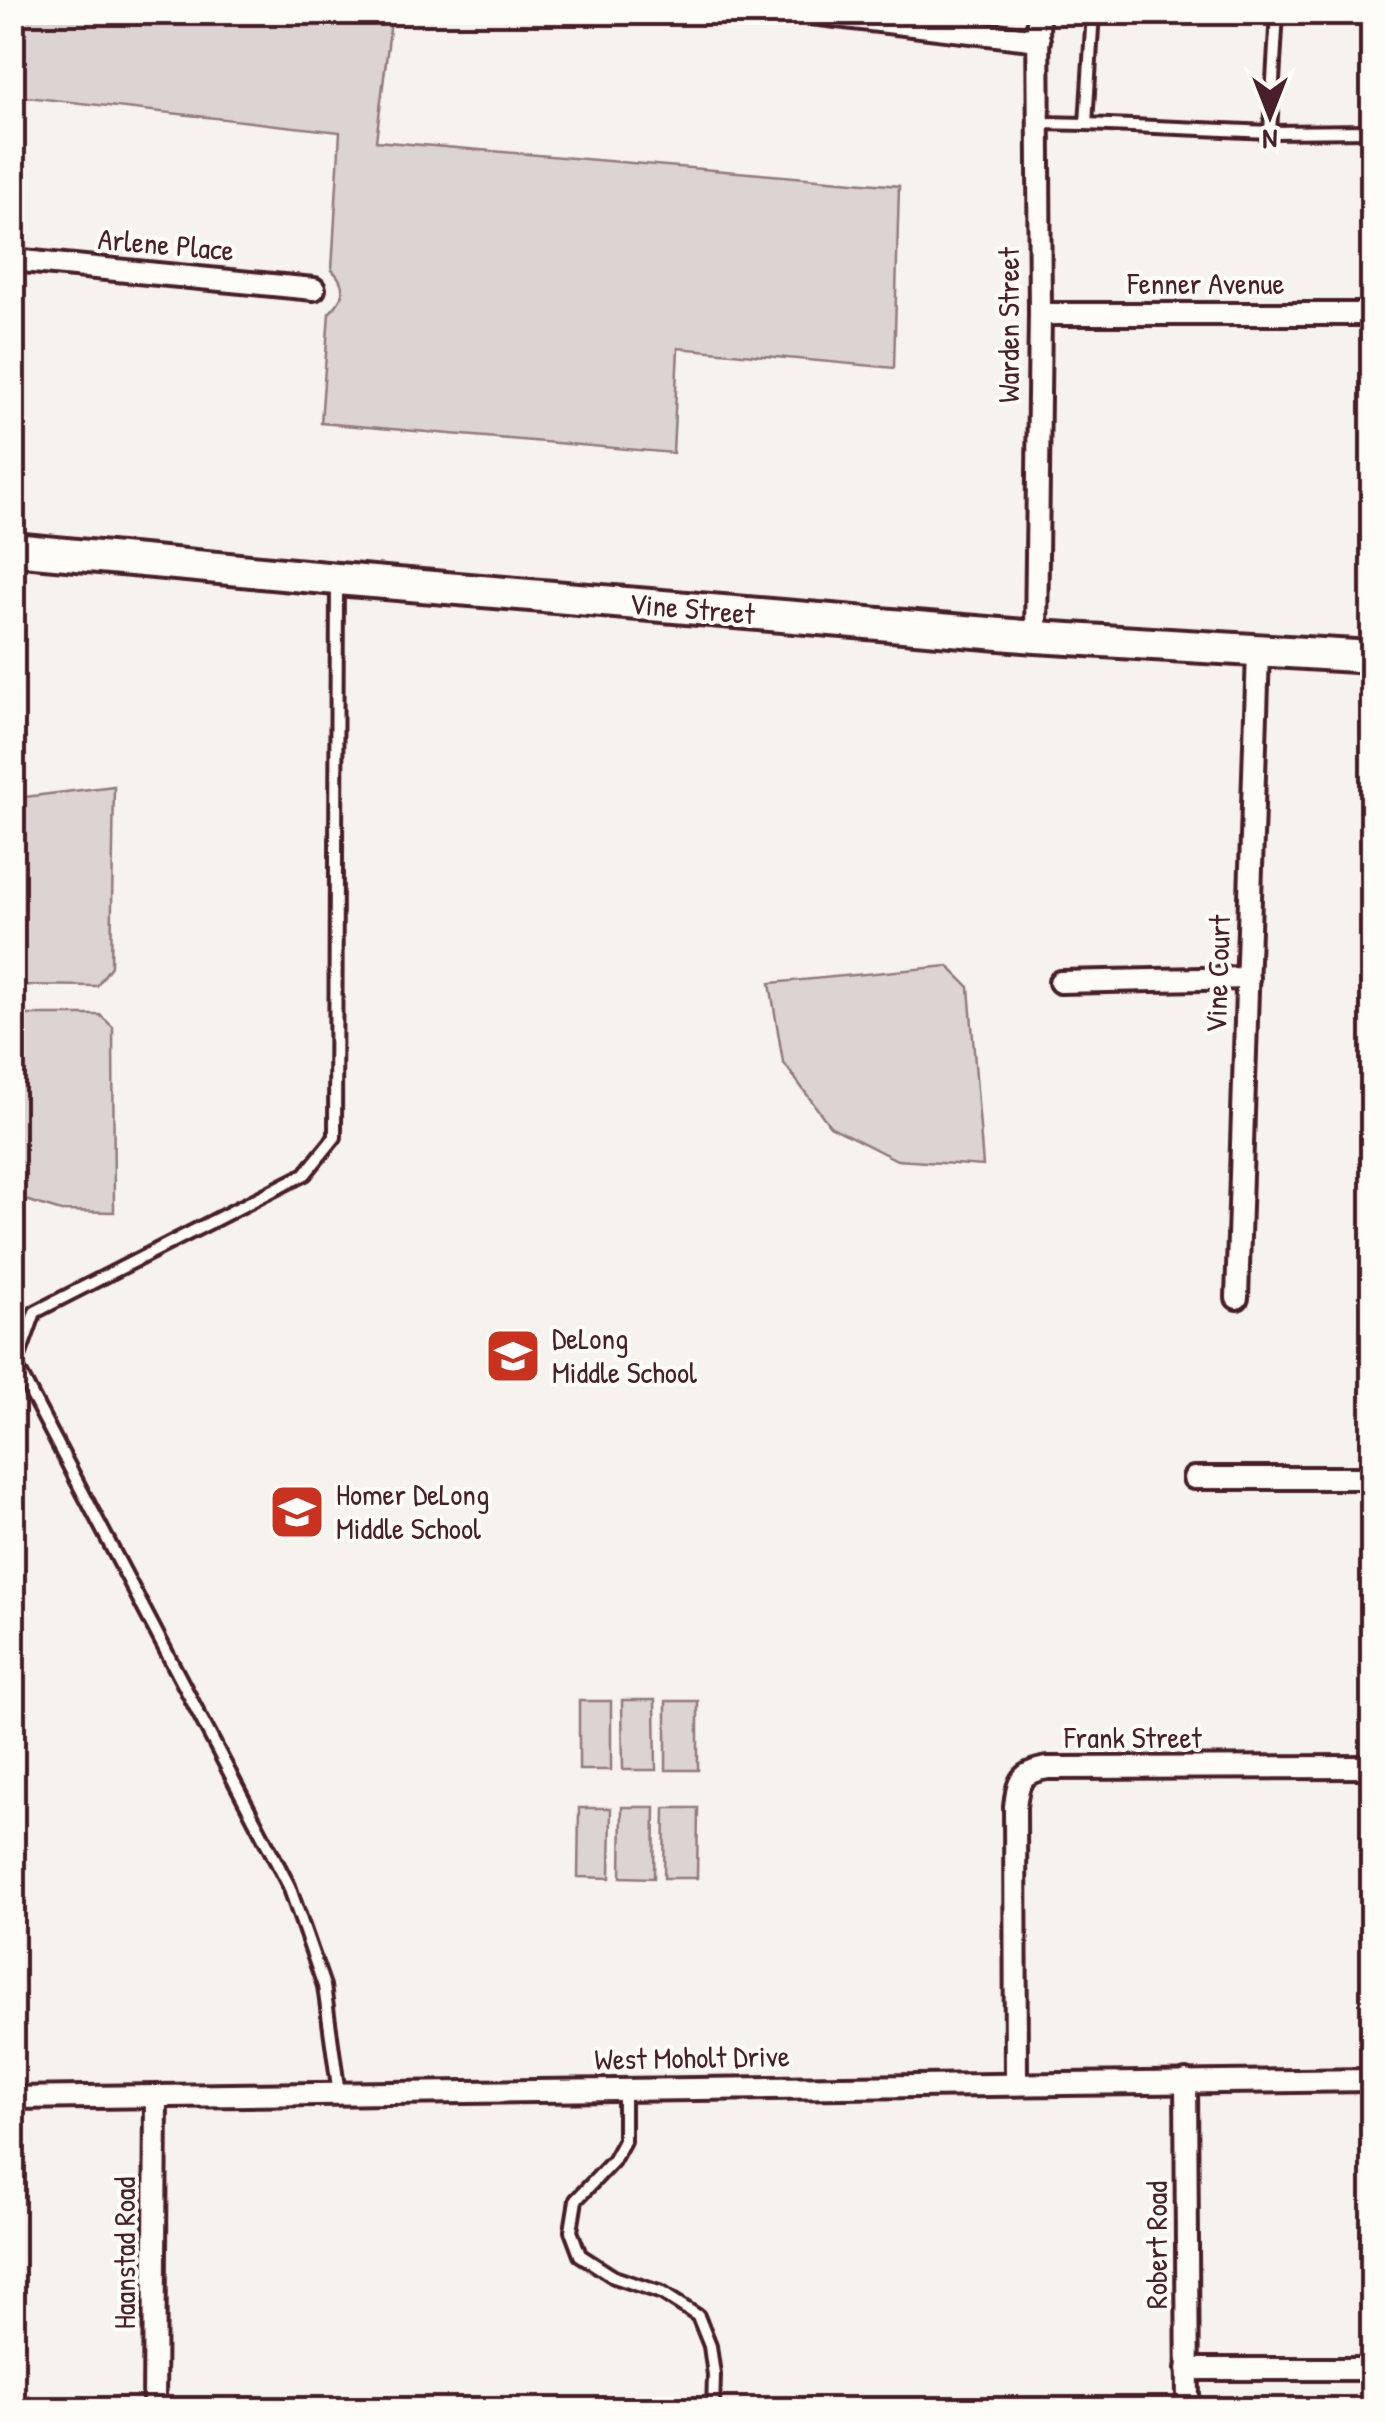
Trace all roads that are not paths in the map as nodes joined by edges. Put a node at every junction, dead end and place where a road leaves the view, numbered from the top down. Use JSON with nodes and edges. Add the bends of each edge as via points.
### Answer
{"nodes":[{"id":1,"x":803,"y":12,"type":"edge"},
{"id":2,"x":1038,"y":12,"type":"edge"},
{"id":3,"x":1093,"y":12,"type":"edge"},
{"id":4,"x":1277,"y":12,"type":"edge"},
{"id":5,"x":815,"y":13,"type":"edge"},
{"id":6,"x":1039,"y":40,"type":"junction"},
{"id":7,"x":1040,"y":123,"type":"junction"},
{"id":8,"x":1086,"y":124,"type":"junction"},
{"id":9,"x":1372,"y":131,"type":"edge"},
{"id":10,"x":1270,"y":132,"type":"junction"},
{"id":11,"x":12,"y":260,"type":"edge"},
{"id":12,"x":314,"y":289,"type":"dead end"},
{"id":13,"x":1040,"y":314,"type":"junction"},
{"id":14,"x":1372,"y":314,"type":"edge"},
{"id":15,"x":12,"y":549,"type":"edge"},
{"id":16,"x":337,"y":580,"type":"junction"},
{"id":17,"x":1036,"y":637,"type":"junction"},
{"id":18,"x":1258,"y":652,"type":"junction"},
{"id":19,"x":1372,"y":657,"type":"edge"},
{"id":20,"x":1248,"y":978,"type":"junction"},
{"id":21,"x":1060,"y":982,"type":"dead end"},
{"id":22,"x":1237,"y":1298,"type":"dead end"},
{"id":23,"x":1194,"y":1478,"type":"dead end"},
{"id":24,"x":1372,"y":1478,"type":"edge"},
{"id":25,"x":1372,"y":1767,"type":"edge"},
{"id":26,"x":1372,"y":2080,"type":"edge"},
{"id":27,"x":1186,"y":2081,"type":"junction"},
{"id":28,"x":1016,"y":2082,"type":"junction"},
{"id":29,"x":624,"y":2090,"type":"junction"},
{"id":30,"x":338,"y":2094,"type":"junction"},
{"id":31,"x":156,"y":2096,"type":"junction"},
{"id":32,"x":12,"y":2098,"type":"edge"},
{"id":33,"x":1188,"y":2369,"type":"junction"},
{"id":34,"x":1372,"y":2369,"type":"edge"},
{"id":35,"x":154,"y":2410,"type":"edge"},
{"id":36,"x":713,"y":2410,"type":"edge"},
{"id":37,"x":1188,"y":2410,"type":"edge"}],
"edges":[{"from":1,"to":5,"type":"street"},
{"from":2,"to":6,"type":"street","name":"Warden Street"},
{"from":3,"to":8,"type":"lane"},
{"from":4,"to":10,"type":"lane"},
{"from":5,"to":6,"type":"street"},
{"from":6,"to":7,"type":"street","name":"Warden Street"},
{"from":7,"to":8,"type":"lane"},
{"from":7,"to":13,"type":"street","name":"Warden Street"},
{"from":8,"to":10,"type":"lane"},
{"from":9,"to":10,"type":"lane"},
{"from":11,"to":12,"type":"street","name":"Arlene Place"},
{"from":13,"to":14,"type":"street","name":"Fenner Avenue"},
{"from":13,"to":17,"type":"street","name":"Warden Street"},
{"from":15,"to":16,"type":"street","name":"Vine Street"},
{"from":16,"to":17,"type":"street","name":"Vine Street"},
{"from":16,"to":30,"type":"lane","via":[[335,1137],[305,1174],[36,1312],[16,1365],[289,1886],[324,1986]]},
{"from":17,"to":18,"type":"street","name":"Vine Street"},
{"from":18,"to":19,"type":"street","name":"Vine Street"},
{"from":18,"to":20,"type":"street","name":"Vine Court"},
{"from":20,"to":21,"type":"street"},
{"from":20,"to":22,"type":"street","name":"Vine Court"},
{"from":23,"to":24,"type":"street"},
{"from":25,"to":28,"type":"street","name":"Frank Street","via":[[1048,1768],[1022,1777],[1015,1807]]},
{"from":26,"to":27,"type":"street","name":"West Moholt Drive"},
{"from":27,"to":28,"type":"street","name":"West Moholt Drive"},
{"from":27,"to":33,"type":"street","name":"Robert Road"},
{"from":28,"to":29,"type":"street","name":"West Moholt Drive"},
{"from":29,"to":30,"type":"street","name":"West Moholt Drive"},
{"from":29,"to":36,"type":"lane","via":[[624,2141],[576,2200],[571,2231],[580,2255],[698,2316],[710,2346]]},
{"from":30,"to":31,"type":"street","name":"West Moholt Drive"},
{"from":31,"to":32,"type":"street","name":"West Moholt Drive"},
{"from":31,"to":35,"type":"street","name":"Haanstad Road"},
{"from":33,"to":34,"type":"street"},
{"from":33,"to":37,"type":"street","name":"Robert Road"}]}
